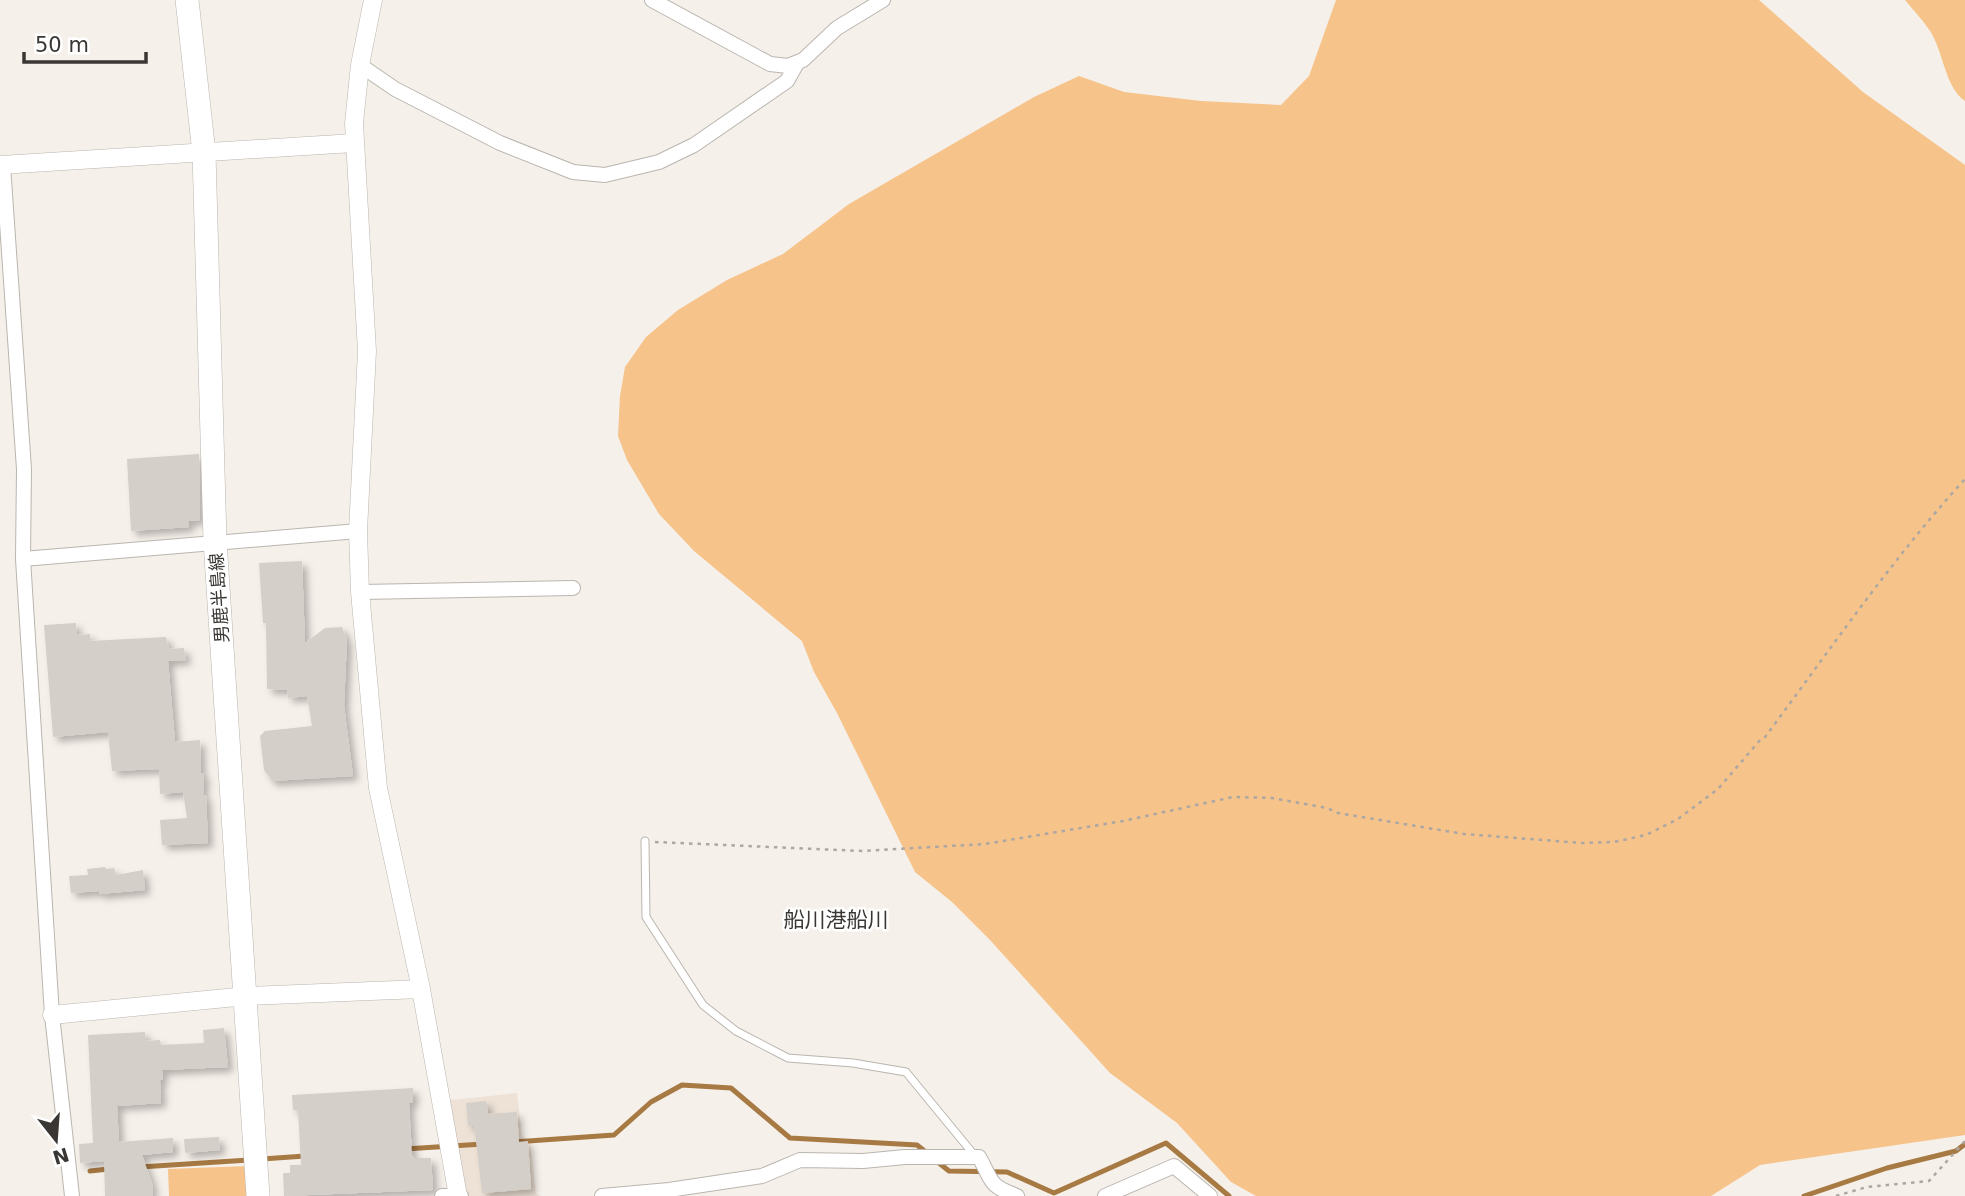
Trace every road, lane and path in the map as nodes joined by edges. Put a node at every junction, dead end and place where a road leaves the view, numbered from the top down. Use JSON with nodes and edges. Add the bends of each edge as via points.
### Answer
{"nodes":[{"id":1,"x":187,"y":0,"type":"edge"},
{"id":2,"x":373,"y":0,"type":"edge"},
{"id":3,"x":652,"y":0,"type":"edge"},
{"id":4,"x":883,"y":0,"type":"edge"},
{"id":5,"x":797,"y":63,"type":"junction"},
{"id":6,"x":360,"y":65,"type":"junction"},
{"id":7,"x":354,"y":143,"type":"junction"},
{"id":8,"x":204,"y":153,"type":"junction"},
{"id":9,"x":2,"y":165,"type":"edge"},
{"id":10,"x":1965,"y":479,"type":"edge"},
{"id":11,"x":358,"y":531,"type":"junction"},
{"id":12,"x":215,"y":541,"type":"junction"},
{"id":13,"x":23,"y":559,"type":"junction"},
{"id":14,"x":573,"y":588,"type":"dead end"},
{"id":15,"x":360,"y":592,"type":"junction"},
{"id":16,"x":645,"y":841,"type":"joint"},
{"id":17,"x":421,"y":989,"type":"junction"},
{"id":18,"x":247,"y":996,"type":"junction"},
{"id":19,"x":52,"y":1015,"type":"junction"},
{"id":20,"x":1965,"y":1141,"type":"edge"},
{"id":21,"x":975,"y":1157,"type":"junction"},
{"id":22,"x":72,"y":1196,"type":"edge"},
{"id":23,"x":258,"y":1196,"type":"edge"},
{"id":24,"x":442,"y":1196,"type":"edge"},
{"id":25,"x":459,"y":1196,"type":"edge"},
{"id":26,"x":601,"y":1196,"type":"edge"},
{"id":27,"x":1017,"y":1196,"type":"edge"},
{"id":28,"x":1105,"y":1196,"type":"edge"},
{"id":29,"x":1210,"y":1196,"type":"edge"},
{"id":30,"x":1836,"y":1196,"type":"edge"}],
"edges":[{"from":1,"to":8,"type":"main road","name":"男鹿半島線"},
{"from":2,"to":6,"type":"street"},
{"from":3,"to":5,"type":"street","via":[[770,64]]},
{"from":4,"to":5,"type":"street","via":[[838,28]]},
{"from":5,"to":6,"type":"street","via":[[787,81],[694,145],[659,162],[605,175],[573,172],[500,143],[395,89]]},
{"from":6,"to":7,"type":"street"},
{"from":7,"to":8,"type":"street"},
{"from":7,"to":11,"type":"street","via":[[367,351]]},
{"from":8,"to":9,"type":"street"},
{"from":8,"to":12,"type":"main road","name":"男鹿半島線"},
{"from":9,"to":13,"type":"street","via":[[24,469]]},
{"from":10,"to":16,"type":"path","via":[[1884,578],[1766,737],[1718,789],[1678,819],[1646,835],[1582,843],[1464,834],[1272,798],[1233,797],[985,844],[862,851]]},
{"from":11,"to":12,"type":"street"},
{"from":11,"to":15,"type":"street"},
{"from":12,"to":13,"type":"street"},
{"from":12,"to":18,"type":"main road","name":"男鹿半島線"},
{"from":13,"to":19,"type":"street"},
{"from":14,"to":15,"type":"street"},
{"from":15,"to":17,"type":"street","via":[[378,788]]},
{"from":16,"to":21,"type":"lane","via":[[646,917],[703,1004],[736,1031],[788,1058],[906,1072]]},
{"from":17,"to":18,"type":"street"},
{"from":17,"to":25,"type":"street"},
{"from":18,"to":19,"type":"street"},
{"from":18,"to":23,"type":"main road","name":"男鹿半島線"},
{"from":19,"to":22,"type":"street"},
{"from":20,"to":30,"type":"path","via":[[1929,1181],[1867,1187]]},
{"from":21,"to":26,"type":"street","via":[[800,1160],[762,1177]]},
{"from":21,"to":27,"type":"street","via":[[985,1167],[989,1182]]},
{"from":24,"to":25,"type":"street"},
{"from":28,"to":29,"type":"street","via":[[1174,1166]]}]}
